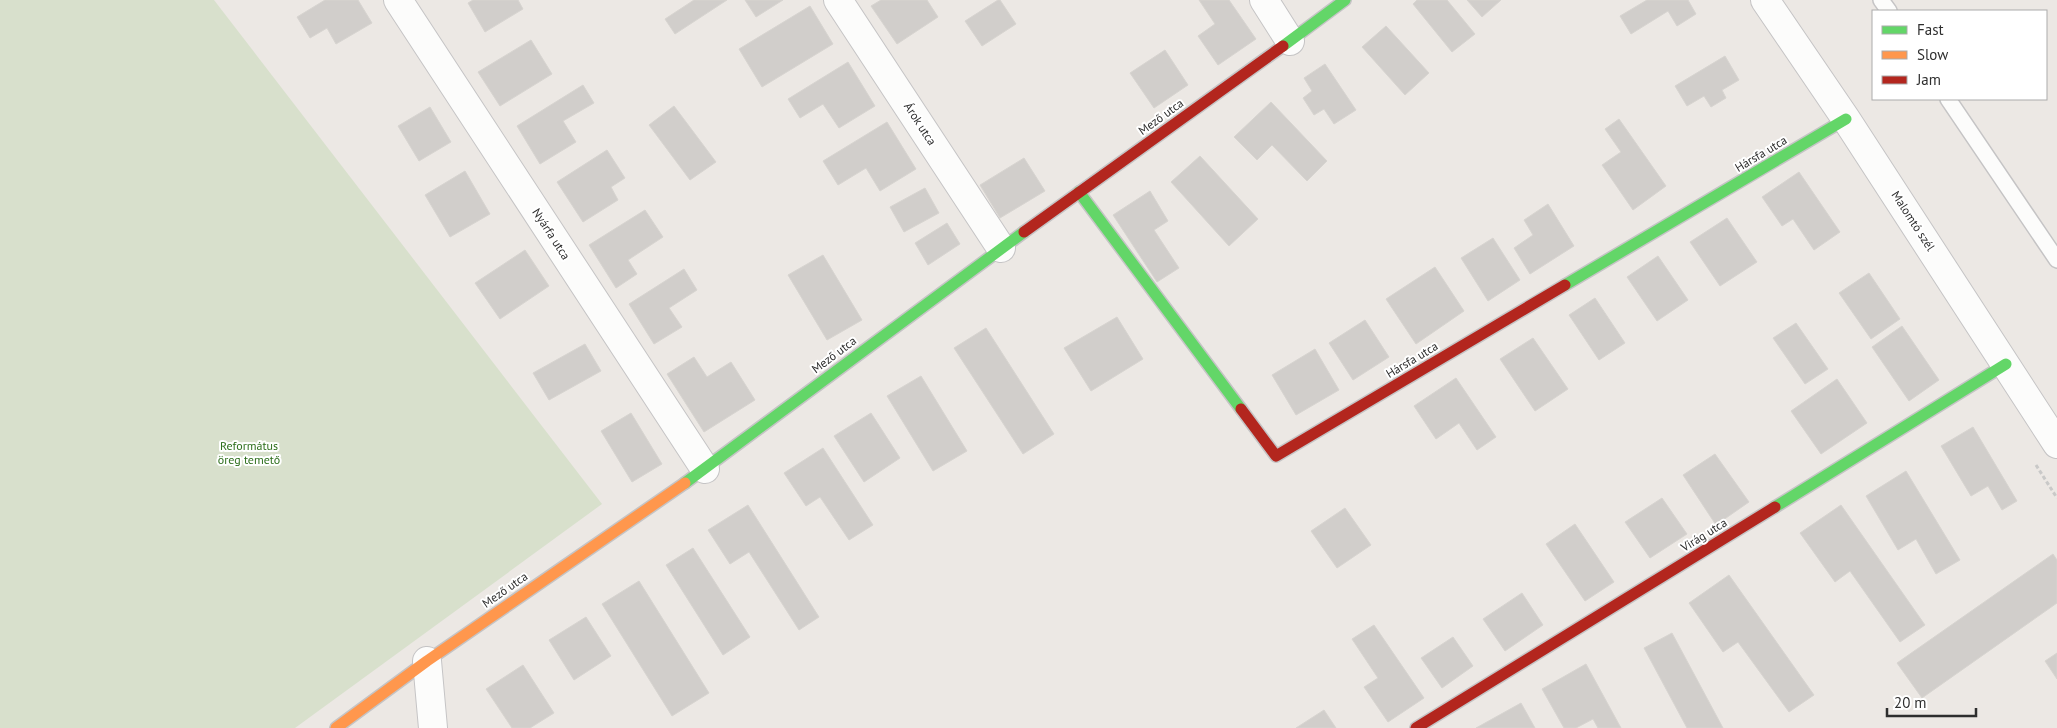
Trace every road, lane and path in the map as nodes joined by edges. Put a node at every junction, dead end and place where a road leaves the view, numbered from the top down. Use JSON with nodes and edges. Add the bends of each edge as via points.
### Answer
{"nodes":[{"id":1,"x":398,"y":0,"type":"edge"},
{"id":2,"x":838,"y":0,"type":"edge"},
{"id":3,"x":1264,"y":0,"type":"edge"},
{"id":4,"x":1345,"y":0,"type":"edge"},
{"id":5,"x":1765,"y":0,"type":"edge"},
{"id":6,"x":1290,"y":41,"type":"junction"},
{"id":7,"x":1949,"y":100,"type":"edge"},
{"id":8,"x":1846,"y":120,"type":"junction"},
{"id":9,"x":1079,"y":192,"type":"junction"},
{"id":10,"x":1002,"y":248,"type":"junction"},
{"id":11,"x":2057,"y":260,"type":"edge"},
{"id":12,"x":2006,"y":364,"type":"junction"},
{"id":13,"x":2054,"y":436,"type":"edge"},
{"id":14,"x":705,"y":468,"type":"junction"},
{"id":15,"x":427,"y":661,"type":"junction"},
{"id":16,"x":336,"y":728,"type":"edge"},
{"id":17,"x":433,"y":728,"type":"edge"},
{"id":18,"x":1416,"y":728,"type":"edge"}],
"edges":[{"from":1,"to":14,"type":"street","name":"Nyárfa utca"},
{"from":2,"to":10,"type":"street","name":"Árok utca"},
{"from":3,"to":6,"type":"street"},
{"from":4,"to":6,"type":"street","name":"Mező utca"},
{"from":5,"to":8,"type":"street","name":"Malomtó szél"},
{"from":6,"to":9,"type":"street","name":"Mező utca"},
{"from":7,"to":11,"type":"lane"},
{"from":8,"to":9,"type":"street","name":"Hársfa utca","via":[[1276,456]]},
{"from":8,"to":12,"type":"street","name":"Malomtó szél"},
{"from":9,"to":10,"type":"street","name":"Mező utca"},
{"from":10,"to":14,"type":"street","name":"Mező utca"},
{"from":12,"to":13,"type":"street","name":"Malomtó szél"},
{"from":12,"to":18,"type":"street","name":"Virág utca"},
{"from":14,"to":15,"type":"street","name":"Mező utca"},
{"from":15,"to":16,"type":"street","name":"Mező utca"},
{"from":15,"to":17,"type":"street"}]}
